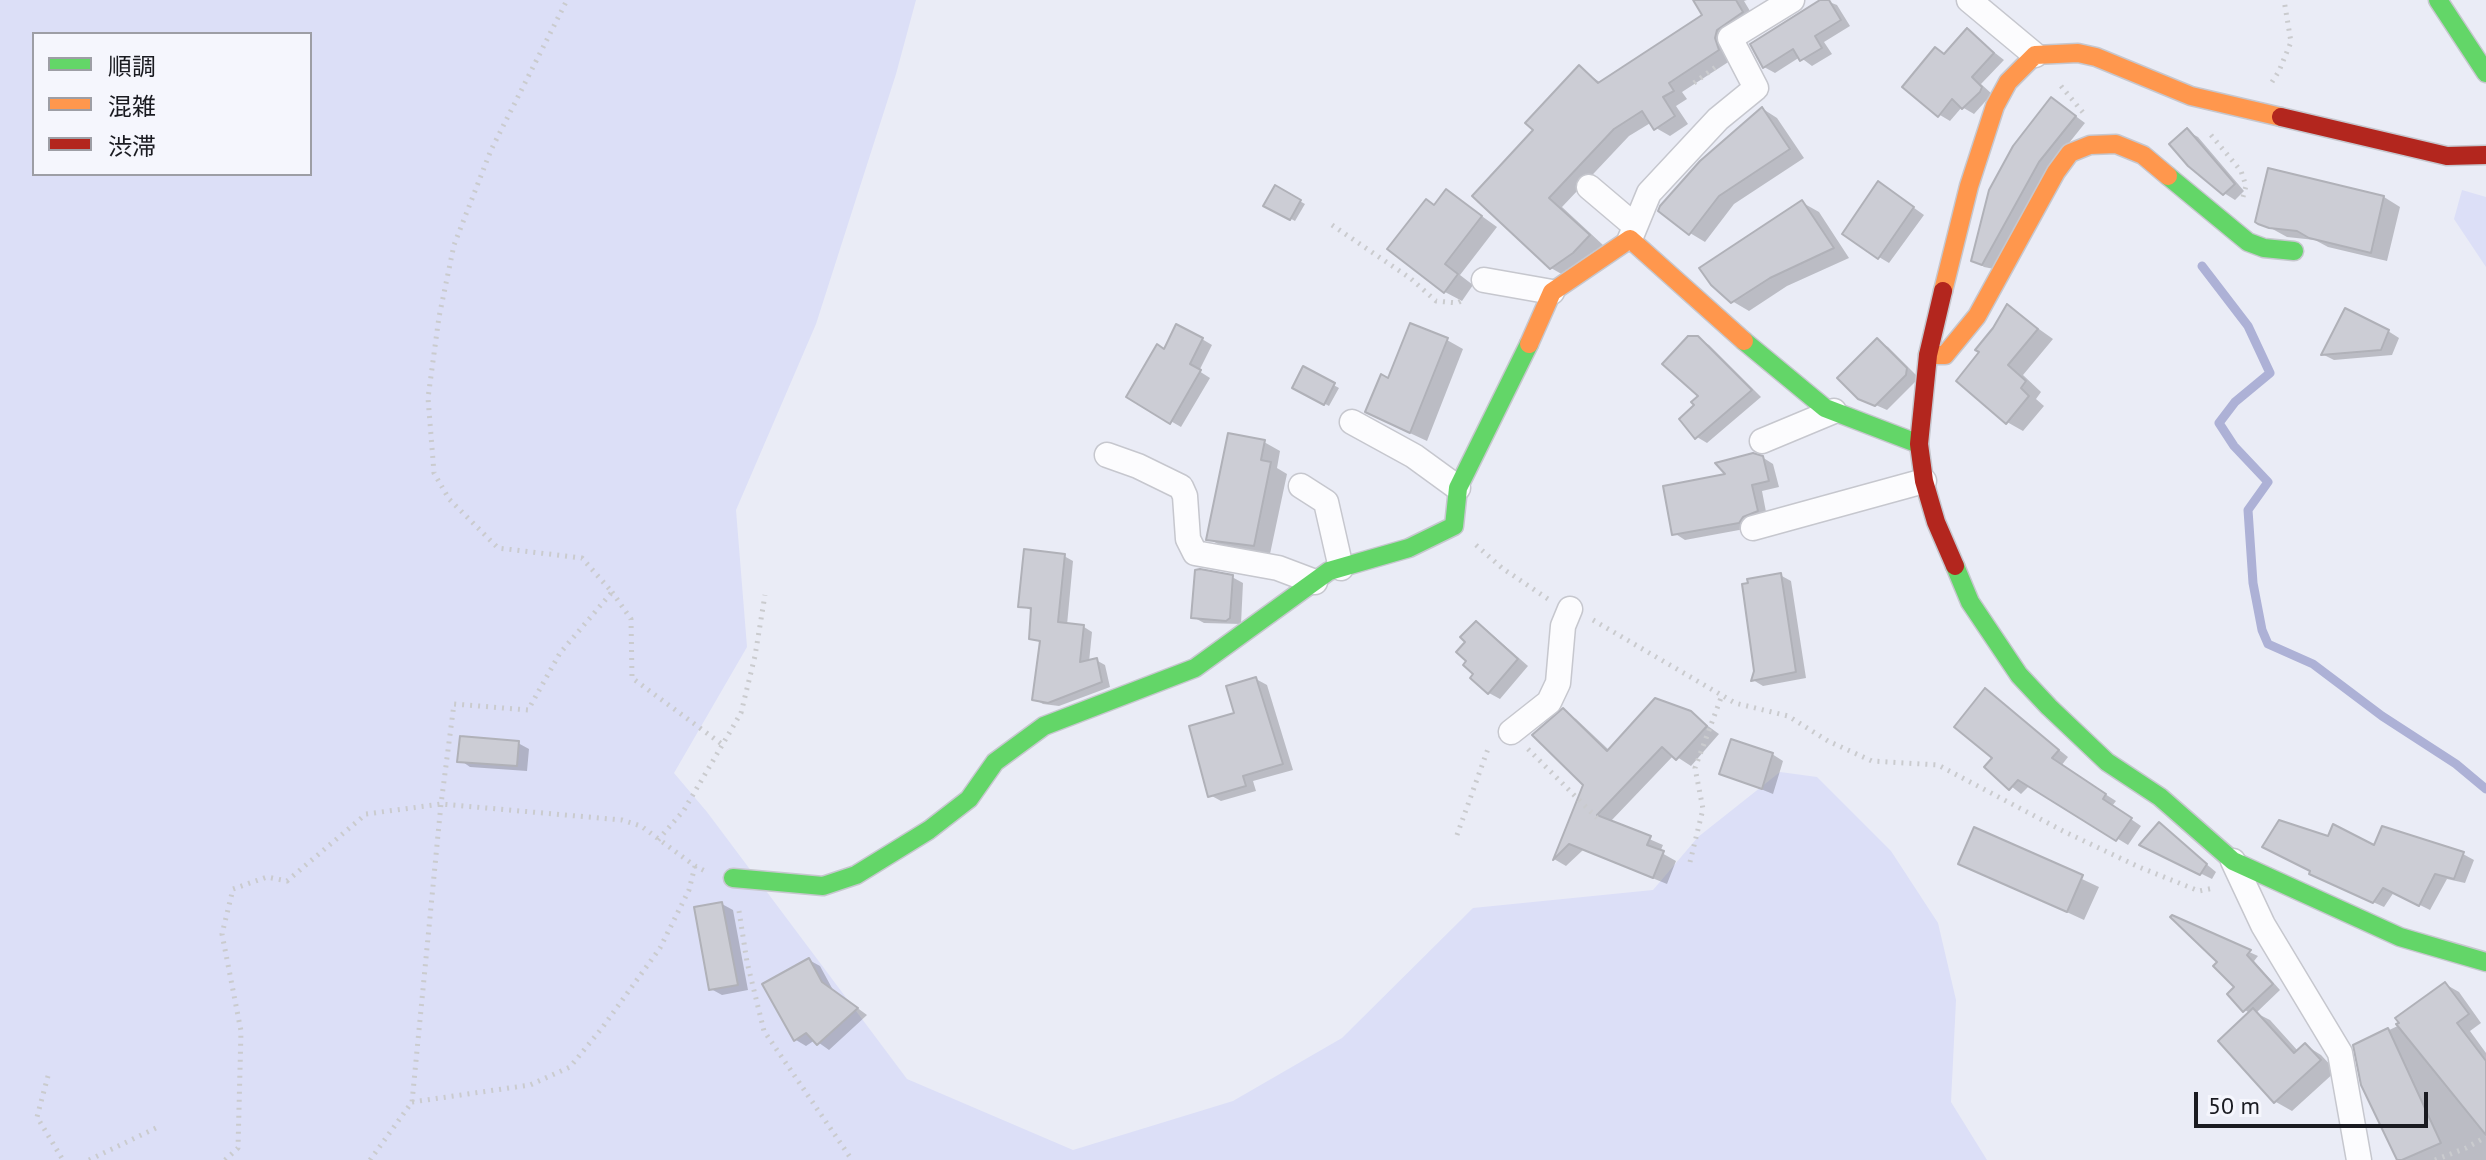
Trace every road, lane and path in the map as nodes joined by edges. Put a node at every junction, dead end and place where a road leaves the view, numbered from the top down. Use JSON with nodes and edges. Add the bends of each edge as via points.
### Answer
{"nodes":[{"id":1,"x":567,"y":0,"type":"edge"},
{"id":2,"x":1792,"y":0,"type":"edge"},
{"id":3,"x":1969,"y":0,"type":"edge"},
{"id":4,"x":2284,"y":0,"type":"edge"},
{"id":5,"x":2438,"y":0,"type":"edge"},
{"id":6,"x":2035,"y":55,"type":"junction"},
{"id":7,"x":2486,"y":73,"type":"edge"},
{"id":8,"x":2191,"y":96,"type":"junction"},
{"id":9,"x":2253,"y":109,"type":"junction"},
{"id":10,"x":2108,"y":144,"type":"junction"},
{"id":11,"x":2486,"y":155,"type":"edge"},
{"id":12,"x":1589,"y":187,"type":"dead end"},
{"id":13,"x":2223,"y":224,"type":"junction"},
{"id":14,"x":1332,"y":225,"type":"dead end"},
{"id":15,"x":1632,"y":233,"type":"junction"},
{"id":16,"x":2294,"y":251,"type":"dead end"},
{"id":17,"x":1484,"y":280,"type":"joint"},
{"id":18,"x":1552,"y":292,"type":"junction"},
{"id":19,"x":1928,"y":355,"type":"junction"},
{"id":20,"x":1834,"y":411,"type":"junction"},
{"id":21,"x":1352,"y":422,"type":"dead end"},
{"id":22,"x":1762,"y":441,"type":"dead end"},
{"id":23,"x":1919,"y":444,"type":"junction"},
{"id":24,"x":1107,"y":455,"type":"dead end"},
{"id":25,"x":1924,"y":481,"type":"junction"},
{"id":26,"x":1301,"y":486,"type":"dead end"},
{"id":27,"x":1458,"y":488,"type":"junction"},
{"id":28,"x":1454,"y":526,"type":"junction"},
{"id":29,"x":1753,"y":528,"type":"dead end"},
{"id":30,"x":1341,"y":568,"type":"junction"},
{"id":31,"x":1315,"y":582,"type":"junction"},
{"id":32,"x":612,"y":592,"type":"junction"},
{"id":33,"x":765,"y":595,"type":"dead end"},
{"id":34,"x":1570,"y":609,"type":"junction"},
{"id":35,"x":1722,"y":695,"type":"junction"},
{"id":36,"x":1511,"y":732,"type":"junction"},
{"id":37,"x":723,"y":745,"type":"junction"},
{"id":38,"x":441,"y":804,"type":"junction"},
{"id":39,"x":1597,"y":818,"type":"dead end"},
{"id":40,"x":1457,"y":835,"type":"dead end"},
{"id":41,"x":658,"y":840,"type":"junction"},
{"id":42,"x":1690,"y":862,"type":"dead end"},
{"id":43,"x":695,"y":866,"type":"junction"},
{"id":44,"x":2237,"y":872,"type":"junction"},
{"id":45,"x":733,"y":878,"type":"junction"},
{"id":46,"x":2486,"y":962,"type":"edge"},
{"id":47,"x":48,"y":1076,"type":"dead end"},
{"id":48,"x":412,"y":1102,"type":"junction"},
{"id":49,"x":156,"y":1128,"type":"dead end"},
{"id":50,"x":2486,"y":1137,"type":"edge"},
{"id":51,"x":63,"y":1160,"type":"edge"},
{"id":52,"x":89,"y":1160,"type":"edge"},
{"id":53,"x":225,"y":1160,"type":"edge"},
{"id":54,"x":370,"y":1160,"type":"edge"},
{"id":55,"x":852,"y":1160,"type":"edge"},
{"id":56,"x":2359,"y":1160,"type":"edge"},
{"id":57,"x":2435,"y":1160,"type":"edge"}],
"edges":[{"from":1,"to":32,"type":"path","via":[[491,150],[454,245],[428,398],[434,473],[449,499],[498,548],[582,558]]},
{"from":2,"to":15,"type":"street","via":[[1730,38],[1756,88],[1718,119],[1649,193]]},
{"from":3,"to":6,"type":"street"},
{"from":4,"to":9,"type":"path","via":[[2291,42]]},
{"from":5,"to":7,"type":"street"},
{"from":6,"to":8,"type":"street","via":[[2096,57]]},
{"from":6,"to":10,"type":"path"},
{"from":6,"to":19,"type":"street","via":[[2008,82],[1995,106],[1969,186]]},
{"from":8,"to":9,"type":"street"},
{"from":8,"to":13,"type":"path","via":[[2203,126],[2241,171],[2246,186],[2242,201]]},
{"from":9,"to":11,"type":"street","via":[[2447,156]]},
{"from":10,"to":13,"type":"street","via":[[2143,155]]},
{"from":10,"to":19,"type":"street","via":[[2070,153],[1977,316],[1945,355]]},
{"from":12,"to":15,"type":"street"},
{"from":13,"to":16,"type":"street","via":[[2248,242]]},
{"from":14,"to":17,"type":"path","via":[[1436,301],[1457,303]]},
{"from":15,"to":18,"type":"street"},
{"from":15,"to":20,"type":"street","via":[[1776,370]]},
{"from":17,"to":18,"type":"street"},
{"from":18,"to":27,"type":"street"},
{"from":19,"to":23,"type":"street"},
{"from":20,"to":22,"type":"street"},
{"from":20,"to":23,"type":"street"},
{"from":21,"to":27,"type":"street"},
{"from":23,"to":25,"type":"street"},
{"from":24,"to":31,"type":"street","via":[[1181,487],[1195,553],[1278,568]]},
{"from":25,"to":29,"type":"street"},
{"from":25,"to":44,"type":"street","via":[[1970,602],[2019,675],[2107,762],[2160,797]]},
{"from":26,"to":30,"type":"street","via":[[1326,502]]},
{"from":27,"to":28,"type":"street"},
{"from":28,"to":30,"type":"street","via":[[1409,548]]},
{"from":28,"to":34,"type":"path","via":[[1502,568]]},
{"from":30,"to":31,"type":"street"},
{"from":31,"to":45,"type":"street","via":[[1195,668],[1044,726],[995,762],[969,799],[856,875],[823,886]]},
{"from":32,"to":37,"type":"path","via":[[631,619],[632,678]]},
{"from":32,"to":38,"type":"path","via":[[560,653],[528,710],[454,704]]},
{"from":33,"to":37,"type":"path","via":[[741,713]]},
{"from":34,"to":35,"type":"path"},
{"from":34,"to":36,"type":"street","via":[[1563,626],[1558,683],[1549,702]]},
{"from":35,"to":42,"type":"path","via":[[1695,768],[1703,809]]},
{"from":35,"to":44,"type":"path","via":[[1788,716],[1872,761],[1938,765],[2063,831],[2199,891]]},
{"from":36,"to":39,"type":"path"},
{"from":36,"to":40,"type":"path","via":[[1497,725]]},
{"from":37,"to":41,"type":"path","via":[[684,810]]},
{"from":38,"to":41,"type":"path","via":[[622,820]]},
{"from":38,"to":48,"type":"path"},
{"from":38,"to":53,"type":"path","via":[[366,814],[287,881],[267,877],[233,889],[222,934],[241,1031],[238,1148]]},
{"from":41,"to":43,"type":"path"},
{"from":43,"to":45,"type":"path"},
{"from":43,"to":48,"type":"path","via":[[660,948],[570,1067],[530,1085]]},
{"from":44,"to":46,"type":"street","via":[[2400,937]]},
{"from":44,"to":56,"type":"street","via":[[2340,1053]]},
{"from":45,"to":55,"type":"path","via":[[764,1031]]},
{"from":47,"to":51,"type":"path","via":[[37,1117]]},
{"from":48,"to":54,"type":"path"},
{"from":49,"to":52,"type":"path"},
{"from":50,"to":57,"type":"path"}]}
